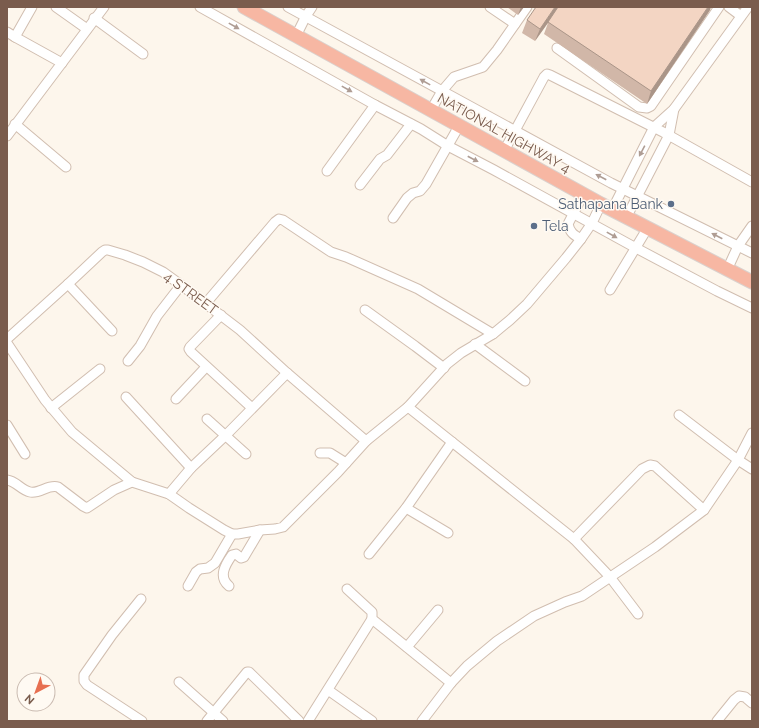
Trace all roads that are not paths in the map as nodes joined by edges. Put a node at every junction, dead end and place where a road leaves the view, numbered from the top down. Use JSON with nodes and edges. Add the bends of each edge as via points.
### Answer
{"nodes":[{"id":1,"x":32,"y":7,"type":"edge"},
{"id":2,"x":56,"y":7,"type":"edge"},
{"id":3,"x":104,"y":7,"type":"edge"},
{"id":4,"x":200,"y":7,"type":"edge"},
{"id":5,"x":244,"y":7,"type":"edge"},
{"id":6,"x":288,"y":7,"type":"edge"},
{"id":7,"x":312,"y":7,"type":"edge"},
{"id":8,"x":490,"y":7,"type":"edge"},
{"id":9,"x":527,"y":7,"type":"edge"},
{"id":10,"x":719,"y":7,"type":"edge"},
{"id":11,"x":729,"y":7,"type":"edge"},
{"id":12,"x":748,"y":7,"type":"edge"},
{"id":13,"x":306,"y":16,"type":"junction"},
{"id":14,"x":741,"y":16,"type":"junction"},
{"id":15,"x":94,"y":18,"type":"junction"},
{"id":16,"x":515,"y":24,"type":"junction"},
{"id":17,"x":87,"y":29,"type":"junction"},
{"id":18,"x":7,"y":32,"type":"edge"},
{"id":19,"x":296,"y":36,"type":"junction"},
{"id":20,"x":15,"y":37,"type":"junction"},
{"id":21,"x":557,"y":48,"type":"dead end"},
{"id":22,"x":143,"y":54,"type":"dead end"},
{"id":23,"x":62,"y":63,"type":"junction"},
{"id":24,"x":442,"y":91,"type":"junction"},
{"id":25,"x":375,"y":105,"type":"junction"},
{"id":26,"x":674,"y":109,"type":"junction"},
{"id":27,"x":430,"y":110,"type":"junction"},
{"id":28,"x":15,"y":124,"type":"junction"},
{"id":29,"x":411,"y":124,"type":"junction"},
{"id":30,"x":459,"y":126,"type":"junction"},
{"id":31,"x":654,"y":127,"type":"junction"},
{"id":32,"x":515,"y":131,"type":"junction"},
{"id":33,"x":669,"y":135,"type":"junction"},
{"id":34,"x":7,"y":136,"type":"edge"},
{"id":35,"x":448,"y":146,"type":"junction"},
{"id":36,"x":504,"y":151,"type":"junction"},
{"id":37,"x":66,"y":167,"type":"dead end"},
{"id":38,"x":327,"y":171,"type":"dead end"},
{"id":39,"x":752,"y":182,"type":"edge"},
{"id":40,"x":360,"y":185,"type":"dead end"},
{"id":41,"x":622,"y":188,"type":"junction"},
{"id":42,"x":583,"y":195,"type":"junction"},
{"id":43,"x":638,"y":196,"type":"junction"},
{"id":44,"x":606,"y":207,"type":"junction"},
{"id":45,"x":573,"y":213,"type":"junction"},
{"id":46,"x":393,"y":218,"type":"dead end"},
{"id":47,"x":626,"y":218,"type":"junction"},
{"id":48,"x":592,"y":224,"type":"junction"},
{"id":49,"x":752,"y":226,"type":"edge"},
{"id":50,"x":647,"y":229,"type":"junction"},
{"id":51,"x":581,"y":239,"type":"junction"},
{"id":52,"x":738,"y":246,"type":"junction"},
{"id":53,"x":636,"y":248,"type":"junction"},
{"id":54,"x":752,"y":253,"type":"edge"},
{"id":55,"x":727,"y":270,"type":"junction"},
{"id":56,"x":752,"y":282,"type":"edge"},
{"id":57,"x":68,"y":284,"type":"junction"},
{"id":58,"x":181,"y":285,"type":"junction"},
{"id":59,"x":610,"y":290,"type":"dead end"},
{"id":60,"x":206,"y":303,"type":"junction"},
{"id":61,"x":752,"y":308,"type":"edge"},
{"id":62,"x":365,"y":310,"type":"dead end"},
{"id":63,"x":221,"y":315,"type":"junction"},
{"id":64,"x":112,"y":331,"type":"dead end"},
{"id":65,"x":493,"y":334,"type":"junction"},
{"id":66,"x":7,"y":340,"type":"edge"},
{"id":67,"x":7,"y":343,"type":"edge"},
{"id":68,"x":475,"y":344,"type":"junction"},
{"id":69,"x":128,"y":361,"type":"dead end"},
{"id":70,"x":206,"y":367,"type":"junction"},
{"id":71,"x":100,"y":368,"type":"dead end"},
{"id":72,"x":444,"y":368,"type":"junction"},
{"id":73,"x":287,"y":372,"type":"junction"},
{"id":74,"x":525,"y":381,"type":"dead end"},
{"id":75,"x":126,"y":396,"type":"dead end"},
{"id":76,"x":176,"y":399,"type":"dead end"},
{"id":77,"x":408,"y":407,"type":"junction"},
{"id":78,"x":51,"y":408,"type":"junction"},
{"id":79,"x":252,"y":408,"type":"junction"},
{"id":80,"x":679,"y":416,"type":"dead end"},
{"id":81,"x":207,"y":419,"type":"dead end"},
{"id":82,"x":7,"y":425,"type":"edge"},
{"id":83,"x":752,"y":433,"type":"edge"},
{"id":84,"x":226,"y":436,"type":"junction"},
{"id":85,"x":366,"y":441,"type":"junction"},
{"id":86,"x":452,"y":442,"type":"junction"},
{"id":87,"x":320,"y":453,"type":"dead end"},
{"id":88,"x":25,"y":454,"type":"dead end"},
{"id":89,"x":246,"y":454,"type":"dead end"},
{"id":90,"x":738,"y":460,"type":"junction"},
{"id":91,"x":346,"y":463,"type":"junction"},
{"id":92,"x":191,"y":468,"type":"junction"},
{"id":93,"x":752,"y":469,"type":"edge"},
{"id":94,"x":7,"y":480,"type":"edge"},
{"id":95,"x":132,"y":482,"type":"junction"},
{"id":96,"x":170,"y":494,"type":"junction"},
{"id":97,"x":406,"y":508,"type":"junction"},
{"id":98,"x":704,"y":510,"type":"junction"},
{"id":99,"x":260,"y":530,"type":"junction"},
{"id":100,"x":448,"y":533,"type":"dead end"},
{"id":101,"x":232,"y":534,"type":"junction"},
{"id":102,"x":574,"y":539,"type":"junction"},
{"id":103,"x":369,"y":554,"type":"dead end"},
{"id":104,"x":610,"y":577,"type":"junction"},
{"id":105,"x":188,"y":586,"type":"dead end"},
{"id":106,"x":229,"y":586,"type":"dead end"},
{"id":107,"x":347,"y":589,"type":"dead end"},
{"id":108,"x":141,"y":599,"type":"dead end"},
{"id":109,"x":438,"y":610,"type":"dead end"},
{"id":110,"x":638,"y":614,"type":"dead end"},
{"id":111,"x":372,"y":619,"type":"junction"},
{"id":112,"x":407,"y":647,"type":"junction"},
{"id":113,"x":179,"y":682,"type":"dead end"},
{"id":114,"x":451,"y":683,"type":"junction"},
{"id":115,"x":328,"y":690,"type":"junction"},
{"id":116,"x":752,"y":703,"type":"edge"},
{"id":117,"x":214,"y":712,"type":"junction"},
{"id":118,"x":142,"y":721,"type":"edge"},
{"id":119,"x":207,"y":721,"type":"edge"},
{"id":120,"x":223,"y":721,"type":"edge"},
{"id":121,"x":299,"y":721,"type":"edge"},
{"id":122,"x":308,"y":721,"type":"edge"},
{"id":123,"x":372,"y":721,"type":"edge"},
{"id":124,"x":422,"y":721,"type":"edge"},
{"id":125,"x":717,"y":721,"type":"edge"}],
"edges":[{"from":1,"to":20,"type":"street"},
{"from":2,"to":17,"type":"street"},
{"from":3,"to":15,"type":"street"},
{"from":4,"to":25,"type":"street","one_way":true},
{"from":5,"to":19,"type":"highway","name":"NATIONAL HIGHWAY 4"},
{"from":6,"to":13,"type":"street"},
{"from":7,"to":13,"type":"street"},
{"from":8,"to":16,"type":"street"},
{"from":9,"to":16,"type":"street"},
{"from":10,"to":21,"type":"street","via":[[651,106],[647,108],[639,107]]},
{"from":11,"to":14,"type":"street"},
{"from":12,"to":14,"type":"street"},
{"from":13,"to":19,"type":"street"},
{"from":24,"to":13,"type":"street","one_way":true},
{"from":14,"to":26,"type":"street"},
{"from":15,"to":17,"type":"street"},
{"from":15,"to":22,"type":"street"},
{"from":16,"to":24,"type":"street","via":[[483,67],[454,77]]},
{"from":17,"to":23,"type":"street"},
{"from":18,"to":20,"type":"street"},
{"from":19,"to":27,"type":"highway","name":"NATIONAL HIGHWAY 4"},
{"from":20,"to":23,"type":"street"},
{"from":23,"to":28,"type":"street"},
{"from":24,"to":27,"type":"street"},
{"from":24,"to":32,"type":"street"},
{"from":25,"to":29,"type":"street"},
{"from":25,"to":38,"type":"street"},
{"from":26,"to":31,"type":"street"},
{"from":26,"to":33,"type":"street"},
{"from":27,"to":30,"type":"highway","name":"NATIONAL HIGHWAY 4"},
{"from":28,"to":34,"type":"street"},
{"from":28,"to":37,"type":"street"},
{"from":29,"to":35,"type":"street"},
{"from":29,"to":40,"type":"street","via":[[388,155],[380,159]]},
{"from":30,"to":35,"type":"street"},
{"from":30,"to":36,"type":"highway","name":"NATIONAL HIGHWAY 4"},
{"from":31,"to":32,"type":"street","via":[[547,74]]},
{"from":31,"to":33,"type":"street"},
{"from":31,"to":41,"type":"street","one_way":true},
{"from":32,"to":36,"type":"street"},
{"from":41,"to":32,"type":"street","one_way":true},
{"from":33,"to":39,"type":"street"},
{"from":33,"to":43,"type":"street"},
{"from":35,"to":45,"type":"street","one_way":true},
{"from":35,"to":46,"type":"street","via":[[426,184],[420,191],[407,198]]},
{"from":36,"to":42,"type":"highway","name":"NATIONAL HIGHWAY 4"},
{"from":41,"to":43,"type":"street"},
{"from":41,"to":44,"type":"street"},
{"from":42,"to":44,"type":"highway","name":"NATIONAL HIGHWAY 4"},
{"from":42,"to":45,"type":"street"},
{"from":43,"to":47,"type":"street"},
{"from":52,"to":43,"type":"street","one_way":true},
{"from":44,"to":47,"type":"highway","name":"NATIONAL HIGHWAY 4"},
{"from":44,"to":48,"type":"street"},
{"from":45,"to":48,"type":"street"},
{"from":45,"to":51,"type":"street","via":[[568,224],[569,230]]},
{"from":47,"to":50,"type":"highway","name":"NATIONAL HIGHWAY 4"},
{"from":48,"to":51,"type":"street"},
{"from":48,"to":53,"type":"street","one_way":true},
{"from":49,"to":52,"type":"street"},
{"from":50,"to":53,"type":"street"},
{"from":50,"to":55,"type":"highway","name":"NATIONAL HIGHWAY 4"},
{"from":51,"to":65,"type":"street","via":[[527,304]]},
{"from":52,"to":54,"type":"street"},
{"from":52,"to":55,"type":"street"},
{"from":53,"to":59,"type":"street"},
{"from":53,"to":61,"type":"street"},
{"from":55,"to":56,"type":"highway","name":"NATIONAL HIGHWAY 4"},
{"from":57,"to":58,"type":"street","name":"4 STREET","via":[[102,252],[108,250],[143,262]]},
{"from":57,"to":64,"type":"street"},
{"from":57,"to":66,"type":"street","name":"4 STREET"},
{"from":58,"to":60,"type":"street","name":"4 STREET"},
{"from":58,"to":69,"type":"street"},
{"from":60,"to":63,"type":"street","name":"4 STREET"},
{"from":60,"to":65,"type":"street","via":[[279,219],[331,252],[418,289]]},
{"from":62,"to":72,"type":"street"},
{"from":63,"to":70,"type":"street","via":[[189,349]]},
{"from":63,"to":73,"type":"street","name":"4 STREET"},
{"from":65,"to":68,"type":"street"},
{"from":67,"to":78,"type":"street"},
{"from":68,"to":72,"type":"street","via":[[460,353]]},
{"from":68,"to":74,"type":"street"},
{"from":70,"to":76,"type":"street"},
{"from":70,"to":79,"type":"street"},
{"from":71,"to":78,"type":"street"},
{"from":72,"to":77,"type":"street"},
{"from":73,"to":79,"type":"street"},
{"from":73,"to":85,"type":"street","name":"4 STREET"},
{"from":75,"to":92,"type":"street"},
{"from":77,"to":85,"type":"street"},
{"from":77,"to":86,"type":"street"},
{"from":78,"to":95,"type":"street","via":[[72,432]]},
{"from":79,"to":84,"type":"street"},
{"from":80,"to":90,"type":"street"},
{"from":81,"to":84,"type":"street"},
{"from":82,"to":88,"type":"street"},
{"from":83,"to":90,"type":"street"},
{"from":84,"to":89,"type":"street"},
{"from":84,"to":92,"type":"street"},
{"from":85,"to":91,"type":"street"},
{"from":86,"to":97,"type":"street"},
{"from":86,"to":102,"type":"street"},
{"from":87,"to":91,"type":"street","via":[[330,453]]},
{"from":90,"to":93,"type":"street"},
{"from":90,"to":98,"type":"street"},
{"from":91,"to":99,"type":"street","via":[[283,527]]},
{"from":92,"to":96,"type":"street"},
{"from":94,"to":95,"type":"street","via":[[28,492],[58,487],[87,508],[114,490]]},
{"from":95,"to":96,"type":"street"},
{"from":96,"to":101,"type":"street"},
{"from":97,"to":100,"type":"street"},
{"from":97,"to":103,"type":"street"},
{"from":98,"to":102,"type":"street","via":[[655,466],[650,465],[642,469]]},
{"from":98,"to":104,"type":"street"},
{"from":99,"to":101,"type":"street"},
{"from":99,"to":106,"type":"street","via":[[244,557],[232,555],[224,569],[223,576]]},
{"from":101,"to":105,"type":"street","via":[[215,563],[196,572]]},
{"from":102,"to":104,"type":"street"},
{"from":104,"to":110,"type":"street"},
{"from":104,"to":114,"type":"street","via":[[582,596],[534,616],[497,641]]},
{"from":107,"to":111,"type":"street","via":[[372,612]]},
{"from":108,"to":118,"type":"street","via":[[91,664],[84,675],[84,681]]},
{"from":109,"to":112,"type":"street"},
{"from":111,"to":112,"type":"street"},
{"from":111,"to":115,"type":"street"},
{"from":112,"to":114,"type":"street"},
{"from":113,"to":117,"type":"street"},
{"from":114,"to":124,"type":"street"},
{"from":115,"to":122,"type":"street"},
{"from":115,"to":123,"type":"street"},
{"from":116,"to":125,"type":"street","via":[[739,696]]},
{"from":117,"to":119,"type":"street"},
{"from":117,"to":120,"type":"street"},
{"from":117,"to":121,"type":"street","via":[[249,672]]}]}
